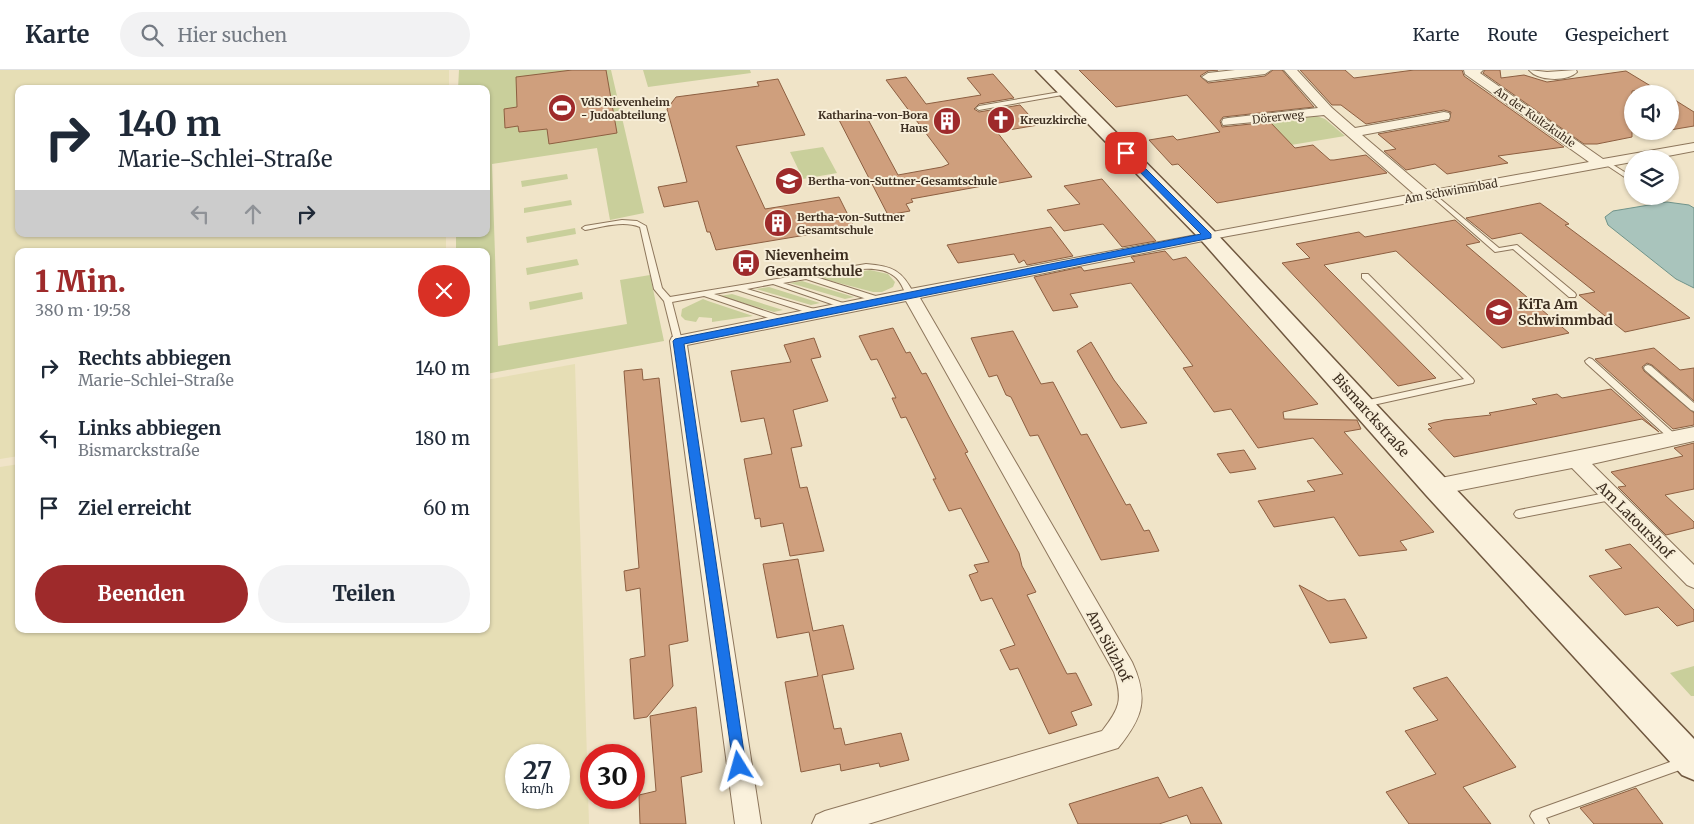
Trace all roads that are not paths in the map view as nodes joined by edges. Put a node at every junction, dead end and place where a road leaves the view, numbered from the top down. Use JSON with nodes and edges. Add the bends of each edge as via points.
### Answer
{"nodes":[{"id":1,"x":1044,"y":70,"type":"edge"},
{"id":2,"x":1265,"y":70,"type":"edge"},
{"id":3,"x":1290,"y":70,"type":"edge"},
{"id":4,"x":1471,"y":70,"type":"edge"},
{"id":5,"x":1535,"y":70,"type":"edge"},
{"id":6,"x":1569,"y":70,"type":"edge"},
{"id":7,"x":1208,"y":76,"type":"dead end"},
{"id":8,"x":1066,"y":93,"type":"junction"},
{"id":9,"x":979,"y":108,"type":"dead end"},
{"id":10,"x":1327,"y":112,"type":"junction"},
{"id":11,"x":1444,"y":116,"type":"dead end"},
{"id":12,"x":1228,"y":122,"type":"dead end"},
{"id":13,"x":1351,"y":133,"type":"junction"},
{"id":14,"x":1694,"y":147,"type":"edge"},
{"id":15,"x":1604,"y":164,"type":"junction"},
{"id":16,"x":1624,"y":174,"type":"edge"},
{"id":17,"x":1428,"y":195,"type":"junction"},
{"id":18,"x":585,"y":228,"type":"dead end"},
{"id":19,"x":1208,"y":236,"type":"junction"},
{"id":20,"x":1365,"y":276,"type":"dead end"},
{"id":21,"x":805,"y":277,"type":"junction"},
{"id":22,"x":772,"y":282,"type":"junction"},
{"id":23,"x":736,"y":288,"type":"junction"},
{"id":24,"x":704,"y":294,"type":"junction"},
{"id":25,"x":910,"y":294,"type":"junction"},
{"id":26,"x":1572,"y":295,"type":"dead end"},
{"id":27,"x":668,"y":300,"type":"junction"},
{"id":28,"x":879,"y":300,"type":"junction"},
{"id":29,"x":847,"y":307,"type":"junction"},
{"id":30,"x":818,"y":313,"type":"junction"},
{"id":31,"x":783,"y":320,"type":"junction"},
{"id":32,"x":678,"y":341,"type":"junction"},
{"id":33,"x":1589,"y":361,"type":"dead end"},
{"id":34,"x":1648,"y":368,"type":"dead end"},
{"id":35,"x":1362,"y":404,"type":"junction"},
{"id":36,"x":1694,"y":408,"type":"edge"},
{"id":37,"x":1694,"y":434,"type":"edge"},
{"id":38,"x":1674,"y":438,"type":"junction"},
{"id":39,"x":1576,"y":460,"type":"junction"},
{"id":40,"x":1436,"y":487,"type":"junction"},
{"id":41,"x":1611,"y":496,"type":"junction"},
{"id":42,"x":1519,"y":514,"type":"dead end"},
{"id":43,"x":1694,"y":578,"type":"edge"},
{"id":44,"x":1693,"y":762,"type":"edge"},
{"id":45,"x":748,"y":824,"type":"edge"},
{"id":46,"x":825,"y":824,"type":"edge"},
{"id":47,"x":1543,"y":824,"type":"edge"}],
"edges":[{"from":1,"to":8,"type":"street","name":"Bismarckstraße"},
{"from":2,"to":7,"type":"street"},
{"from":3,"to":10,"type":"street","name":"Dörerweg"},
{"from":4,"to":15,"type":"street","name":"An der Kultzkuhle"},
{"from":5,"to":6,"type":"street","via":[[1545,76],[1571,72]]},
{"from":8,"to":9,"type":"lane"},
{"from":8,"to":19,"type":"street","name":"Bismarckstraße"},
{"from":10,"to":12,"type":"street","name":"Dörerweg"},
{"from":10,"to":13,"type":"street","name":"Dörerweg"},
{"from":11,"to":13,"type":"street"},
{"from":13,"to":17,"type":"street","name":"Dörerweg"},
{"from":14,"to":15,"type":"street","name":"Am Schwimmbad"},
{"from":15,"to":16,"type":"lane"},
{"from":15,"to":17,"type":"street","name":"Am Schwimmbad"},
{"from":17,"to":19,"type":"street","name":"Am Schwimmbad"},
{"from":17,"to":26,"type":"lane","via":[[1498,250],[1514,247]]},
{"from":18,"to":27,"type":"lane","via":[[627,223],[643,226],[658,289]]},
{"from":19,"to":25,"type":"street"},
{"from":19,"to":35,"type":"street","name":"Bismarckstraße"},
{"from":20,"to":35,"type":"lane","via":[[1470,381]]},
{"from":21,"to":22,"type":"lane"},
{"from":21,"to":25,"type":"lane","via":[[866,266],[888,268],[905,281]]},
{"from":21,"to":28,"type":"lane"},
{"from":22,"to":23,"type":"lane"},
{"from":22,"to":29,"type":"lane"},
{"from":23,"to":24,"type":"lane"},
{"from":23,"to":30,"type":"lane"},
{"from":24,"to":27,"type":"lane"},
{"from":24,"to":31,"type":"lane"},
{"from":25,"to":28,"type":"street"},
{"from":25,"to":46,"type":"street","name":"Am Sülzhof","via":[[1119,660],[1133,694],[1128,717],[1110,740]]},
{"from":27,"to":32,"type":"lane"},
{"from":28,"to":29,"type":"street"},
{"from":29,"to":30,"type":"street"},
{"from":30,"to":31,"type":"street"},
{"from":31,"to":32,"type":"street"},
{"from":32,"to":45,"type":"street"},
{"from":33,"to":38,"type":"lane"},
{"from":34,"to":36,"type":"lane"},
{"from":35,"to":40,"type":"street","name":"Bismarckstraße"},
{"from":37,"to":38,"type":"street"},
{"from":38,"to":39,"type":"street"},
{"from":39,"to":40,"type":"street"},
{"from":39,"to":41,"type":"street","name":"Am Latourshof"},
{"from":40,"to":44,"type":"street","name":"Bismarckstraße"},
{"from":41,"to":42,"type":"lane"},
{"from":41,"to":43,"type":"street","name":"Am Latourshof"},
{"from":44,"to":47,"type":"lane","via":[[1536,816]]}]}
